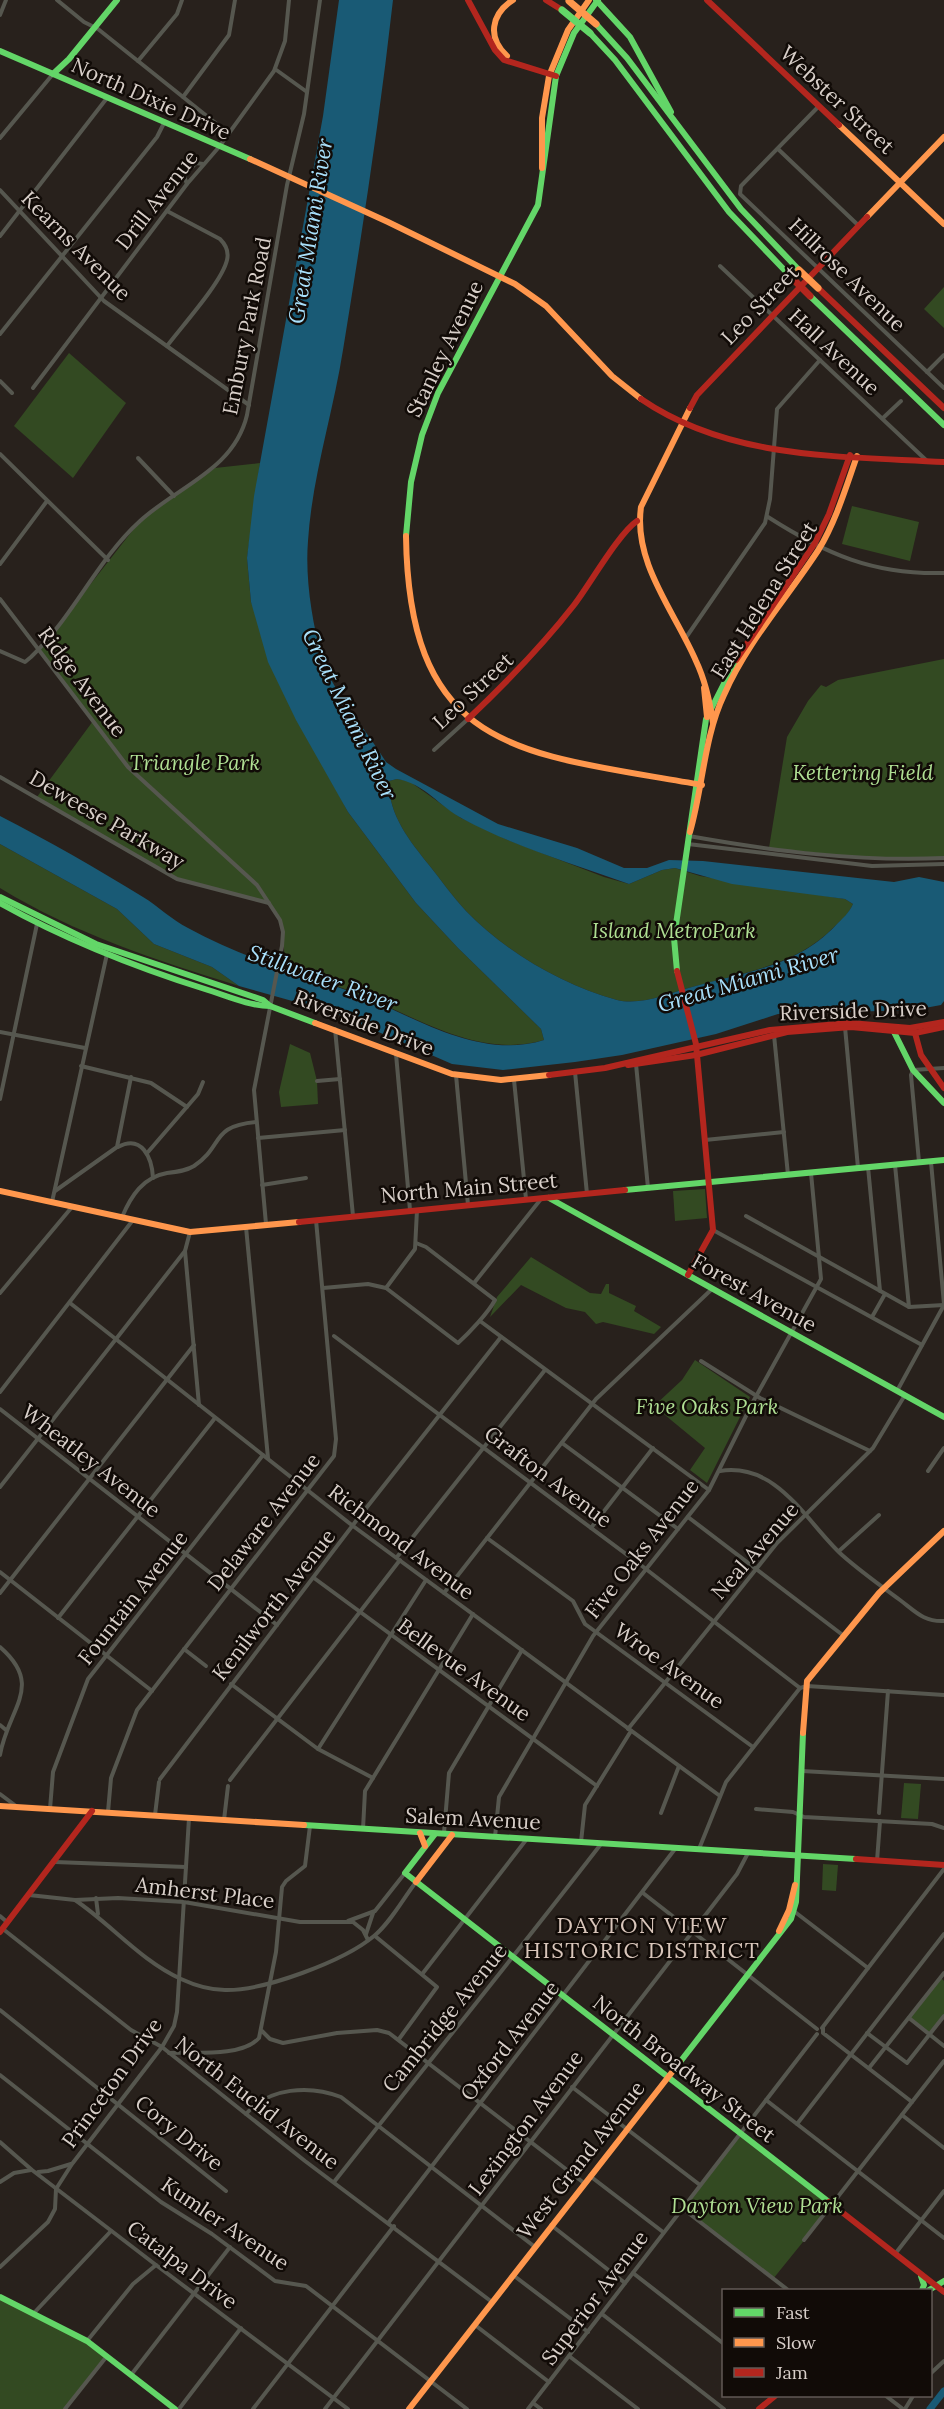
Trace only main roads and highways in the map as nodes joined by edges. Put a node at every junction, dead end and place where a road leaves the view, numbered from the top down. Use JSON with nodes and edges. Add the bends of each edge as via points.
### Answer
{"nodes":[{"id":1,"x":117,"y":0,"type":"edge"},
{"id":2,"x":468,"y":0,"type":"edge"},
{"id":3,"x":513,"y":0,"type":"edge"},
{"id":4,"x":539,"y":0,"type":"edge"},
{"id":5,"x":546,"y":0,"type":"edge"},
{"id":6,"x":589,"y":0,"type":"edge"},
{"id":7,"x":599,"y":0,"type":"edge"},
{"id":8,"x":707,"y":0,"type":"edge"},
{"id":9,"x":568,"y":1,"type":"edge"},
{"id":10,"x":554,"y":5,"type":"junction"},
{"id":11,"x":0,"y":51,"type":"edge"},
{"id":12,"x":53,"y":74,"type":"junction"},
{"id":13,"x":552,"y":74,"type":"junction"},
{"id":14,"x":677,"y":125,"type":"junction"},
{"id":15,"x":943,"y":140,"type":"edge"},
{"id":16,"x":900,"y":183,"type":"junction"},
{"id":17,"x":944,"y":224,"type":"edge"},
{"id":18,"x":500,"y":277,"type":"junction"},
{"id":19,"x":944,"y":408,"type":"edge"},
{"id":20,"x":682,"y":424,"type":"junction"},
{"id":21,"x":944,"y":425,"type":"edge"},
{"id":22,"x":854,"y":455,"type":"junction"},
{"id":23,"x":944,"y":462,"type":"edge"},
{"id":24,"x":637,"y":522,"type":"junction"},
{"id":25,"x":638,"y":532,"type":"junction"},
{"id":26,"x":621,"y":541,"type":"junction"},
{"id":27,"x":761,"y":629,"type":"junction"},
{"id":28,"x":704,"y":686,"type":"junction"},
{"id":29,"x":711,"y":710,"type":"junction"},
{"id":30,"x":468,"y":719,"type":"junction"},
{"id":31,"x":710,"y":720,"type":"junction"},
{"id":32,"x":698,"y":784,"type":"junction"},
{"id":33,"x":0,"y":897,"type":"edge"},
{"id":34,"x":0,"y":903,"type":"edge"},
{"id":35,"x":107,"y":953,"type":"junction"},
{"id":36,"x":944,"y":1022,"type":"edge"},
{"id":37,"x":944,"y":1027,"type":"edge"},
{"id":38,"x":894,"y":1032,"type":"junction"},
{"id":39,"x":915,"y":1033,"type":"junction"},
{"id":40,"x":696,"y":1049,"type":"junction"},
{"id":41,"x":944,"y":1088,"type":"edge"},
{"id":42,"x":944,"y":1103,"type":"edge"},
{"id":43,"x":944,"y":1160,"type":"edge"},
{"id":44,"x":709,"y":1182,"type":"junction"},
{"id":45,"x":0,"y":1191,"type":"edge"},
{"id":46,"x":545,"y":1198,"type":"junction"},
{"id":47,"x":688,"y":1275,"type":"junction"},
{"id":48,"x":944,"y":1417,"type":"edge"},
{"id":49,"x":944,"y":1531,"type":"edge"},
{"id":50,"x":0,"y":1806,"type":"edge"},
{"id":51,"x":92,"y":1811,"type":"junction"},
{"id":52,"x":420,"y":1833,"type":"junction"},
{"id":53,"x":435,"y":1834,"type":"junction"},
{"id":54,"x":448,"y":1834,"type":"junction"},
{"id":55,"x":426,"y":1846,"type":"junction"},
{"id":56,"x":796,"y":1856,"type":"junction"},
{"id":57,"x":944,"y":1867,"type":"edge"},
{"id":58,"x":416,"y":1882,"type":"junction"},
{"id":59,"x":795,"y":1885,"type":"junction"},
{"id":60,"x":1,"y":1931,"type":"edge"},
{"id":61,"x":779,"y":1932,"type":"junction"},
{"id":62,"x":667,"y":2077,"type":"junction"},
{"id":63,"x":919,"y":2272,"type":"junction"},
{"id":64,"x":944,"y":2281,"type":"edge"},
{"id":65,"x":936,"y":2286,"type":"junction"},
{"id":66,"x":922,"y":2289,"type":"edge"},
{"id":67,"x":931,"y":2289,"type":"edge"},
{"id":68,"x":944,"y":2292,"type":"edge"},
{"id":69,"x":0,"y":2296,"type":"edge"},
{"id":70,"x":774,"y":2397,"type":"edge"},
{"id":71,"x":177,"y":2409,"type":"edge"},
{"id":72,"x":410,"y":2409,"type":"edge"},
{"id":73,"x":759,"y":2409,"type":"edge"}],
"edges":[{"from":1,"to":12,"type":"main road"},
{"from":2,"to":13,"type":"main road","via":[[496,53],[504,60]]},
{"from":3,"to":13,"type":"main road","via":[[501,8],[493,24],[497,46],[513,59]]},
{"from":4,"to":10,"type":"main road"},
{"from":5,"to":10,"type":"main road"},
{"from":6,"to":13,"type":"main road","name":"Stanley Avenue","via":[[568,30]]},
{"from":7,"to":13,"type":"main road","name":"Stanley Avenue","via":[[574,33]]},
{"from":7,"to":14,"type":"main road","via":[[630,37]]},
{"from":8,"to":16,"type":"main road","name":"Webster Street"},
{"from":9,"to":14,"type":"main road","bridge":true,"via":[[627,58]]},
{"from":10,"to":21,"type":"main road","bridge":true,"via":[[590,33],[615,60],[729,212]]},
{"from":11,"to":12,"type":"main road","name":"North Dixie Drive"},
{"from":12,"to":18,"type":"main road","name":"North Dixie Drive"},
{"from":13,"to":18,"type":"main road","name":"Stanley Avenue","via":[[543,172],[535,212]]},
{"from":14,"to":19,"type":"main road","bridge":true,"via":[[741,209]]},
{"from":15,"to":16,"type":"main road","name":"Leo Street"},
{"from":16,"to":17,"type":"main road","name":"Webster Street"},
{"from":16,"to":20,"type":"main road","name":"Leo Street","via":[[697,395]]},
{"from":18,"to":20,"type":"main road","name":"North Dixie Drive","via":[[544,303],[625,388]]},
{"from":18,"to":30,"type":"main road","name":"Stanley Avenue","via":[[432,407],[417,449],[407,512],[406,576],[416,633],[438,684]]},
{"from":20,"to":22,"type":"main road","name":"North Dixie Drive","via":[[732,443]]},
{"from":20,"to":24,"type":"main road","name":"Leo Street"},
{"from":22,"to":23,"type":"main road","name":"North Dixie Drive"},
{"from":22,"to":27,"type":"main road","name":"East Helena Street","via":[[835,517]]},
{"from":24,"to":25,"type":"main road","name":"Leo Street"},
{"from":24,"to":26,"type":"main road","name":"Leo Street","via":[[628,527]]},
{"from":25,"to":26,"type":"main road","name":"Leo Street"},
{"from":25,"to":28,"type":"main road"},
{"from":26,"to":30,"type":"main road","name":"Leo Street","via":[[538,651]]},
{"from":27,"to":29,"type":"main road","name":"East Helena Street","via":[[729,670]]},
{"from":27,"to":31,"type":"main road","name":"East Helena Street"},
{"from":28,"to":29,"type":"main road"},
{"from":28,"to":31,"type":"main road"},
{"from":29,"to":31,"type":"main road","name":"East Helena Street"},
{"from":30,"to":32,"type":"main road","name":"Stanley Avenue","via":[[499,738],[542,755]]},
{"from":31,"to":32,"type":"main road","name":"East Helena Street"},
{"from":32,"to":40,"type":"main road","name":"East Helena Street","via":[[674,938]]},
{"from":33,"to":35,"type":"main road","name":"Riverside Drive"},
{"from":34,"to":35,"type":"main road","name":"Riverside Drive","via":[[37,924]]},
{"from":35,"to":40,"type":"main road","name":"Riverside Drive","via":[[263,1000],[456,1075],[514,1080],[636,1063]]},
{"from":36,"to":40,"type":"main road","name":"Riverside Drive","via":[[910,1028],[850,1023],[770,1030]]},
{"from":37,"to":39,"type":"main road","name":"Riverside Drive"},
{"from":38,"to":39,"type":"main road","name":"Riverside Drive"},
{"from":38,"to":40,"type":"main road","name":"Riverside Drive","via":[[845,1027]]},
{"from":38,"to":42,"type":"main road","via":[[913,1070]]},
{"from":39,"to":41,"type":"main road","via":[[930,1070]]},
{"from":40,"to":44,"type":"main road","name":"East Helena Street"},
{"from":43,"to":44,"type":"main road","name":"North Main Street"},
{"from":44,"to":46,"type":"main road","name":"North Main Street"},
{"from":44,"to":47,"type":"main road","name":"East Helena Street","via":[[713,1230]]},
{"from":45,"to":46,"type":"main road","name":"North Main Street","via":[[190,1232]]},
{"from":46,"to":47,"type":"main road","name":"Forest Avenue"},
{"from":47,"to":48,"type":"main road","name":"Forest Avenue"},
{"from":49,"to":56,"type":"main road","name":"West Grand Avenue","via":[[884,1588],[803,1687]]},
{"from":50,"to":51,"type":"main road","name":"Salem Avenue"},
{"from":51,"to":52,"type":"main road","name":"Salem Avenue"},
{"from":51,"to":60,"type":"main road"},
{"from":52,"to":53,"type":"main road","name":"Salem Avenue"},
{"from":52,"to":55,"type":"main road"},
{"from":53,"to":54,"type":"main road","name":"Salem Avenue"},
{"from":53,"to":55,"type":"main road"},
{"from":54,"to":56,"type":"main road","name":"Salem Avenue"},
{"from":54,"to":58,"type":"main road","via":[[445,1845]]},
{"from":55,"to":58,"type":"main road","name":"North Broadway Street","via":[[405,1873]]},
{"from":56,"to":57,"type":"main road","name":"Salem Avenue"},
{"from":56,"to":59,"type":"main road","name":"West Grand Avenue"},
{"from":58,"to":62,"type":"main road","name":"North Broadway Street"},
{"from":59,"to":61,"type":"main road","name":"West Grand Avenue"},
{"from":59,"to":61,"type":"main road","name":"West Grand Avenue","via":[[795,1912]]},
{"from":61,"to":62,"type":"main road","name":"West Grand Avenue"},
{"from":62,"to":63,"type":"main road","name":"North Broadway Street"},
{"from":62,"to":72,"type":"main road","name":"West Grand Avenue"},
{"from":63,"to":65,"type":"main road","name":"North Broadway Street"},
{"from":63,"to":66,"type":"main road"},
{"from":64,"to":65,"type":"main road"},
{"from":65,"to":67,"type":"main road"},
{"from":65,"to":68,"type":"main road","name":"North Broadway Street"},
{"from":69,"to":71,"type":"main road","via":[[87,2341]]},
{"from":70,"to":73,"type":"main road"}]}
